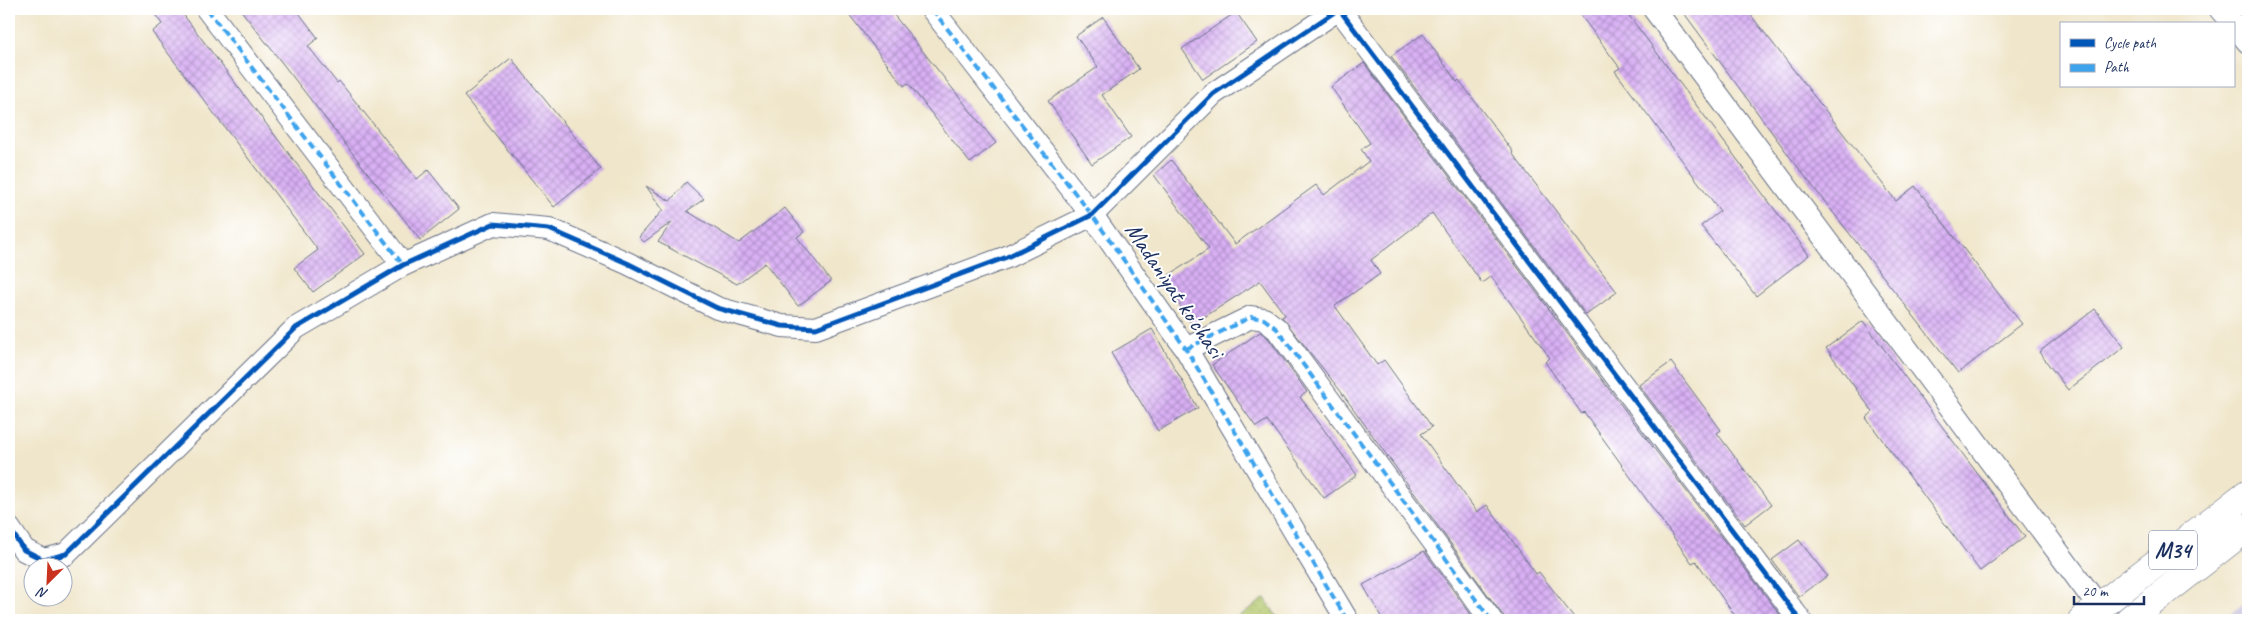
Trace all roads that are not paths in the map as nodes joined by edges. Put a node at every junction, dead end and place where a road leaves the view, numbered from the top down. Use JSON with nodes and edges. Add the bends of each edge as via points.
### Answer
{"nodes":[{"id":1,"x":207,"y":9,"type":"edge"},
{"id":2,"x":932,"y":9,"type":"edge"},
{"id":3,"x":1339,"y":9,"type":"edge"},
{"id":4,"x":1654,"y":9,"type":"edge"},
{"id":5,"x":2220,"y":9,"type":"edge"},
{"id":6,"x":2231,"y":22,"type":"edge"},
{"id":7,"x":2234,"y":25,"type":"edge"},
{"id":8,"x":2248,"y":42,"type":"edge"},
{"id":9,"x":1092,"y":215,"type":"junction"},
{"id":10,"x":404,"y":265,"type":"junction"},
{"id":11,"x":1186,"y":349,"type":"junction"},
{"id":12,"x":2248,"y":493,"type":"edge"},
{"id":13,"x":2248,"y":527,"type":"edge"},
{"id":14,"x":9,"y":528,"type":"edge"},
{"id":15,"x":2090,"y":614,"type":"edge"},
{"id":16,"x":1347,"y":620,"type":"edge"},
{"id":17,"x":1491,"y":620,"type":"edge"},
{"id":18,"x":1800,"y":620,"type":"edge"},
{"id":19,"x":2129,"y":620,"type":"edge"}],
"edges":[{"from":1,"to":10,"type":"street"},
{"from":2,"to":9,"type":"street","name":"Madaniyat ko'chasi"},
{"from":3,"to":9,"type":"street","via":[[1212,94]]},
{"from":3,"to":18,"type":"street"},
{"from":4,"to":15,"type":"street"},
{"from":5,"to":6,"type":"street"},
{"from":7,"to":8,"type":"street"},
{"from":9,"to":10,"type":"street","via":[[1007,257],[816,328],[782,326],[717,308],[549,229],[493,224]]},
{"from":9,"to":11,"type":"street","name":"Madaniyat ko'chasi"},
{"from":10,"to":14,"type":"street","via":[[296,328],[66,554],[44,560],[24,550]]},
{"from":11,"to":16,"type":"street","name":"Madaniyat ko'chasi"},
{"from":11,"to":17,"type":"street","via":[[1250,317],[1264,319],[1277,329]]},
{"from":12,"to":15,"type":"main road","number":"M34"},
{"from":13,"to":19,"type":"main road","number":"M34"}]}
